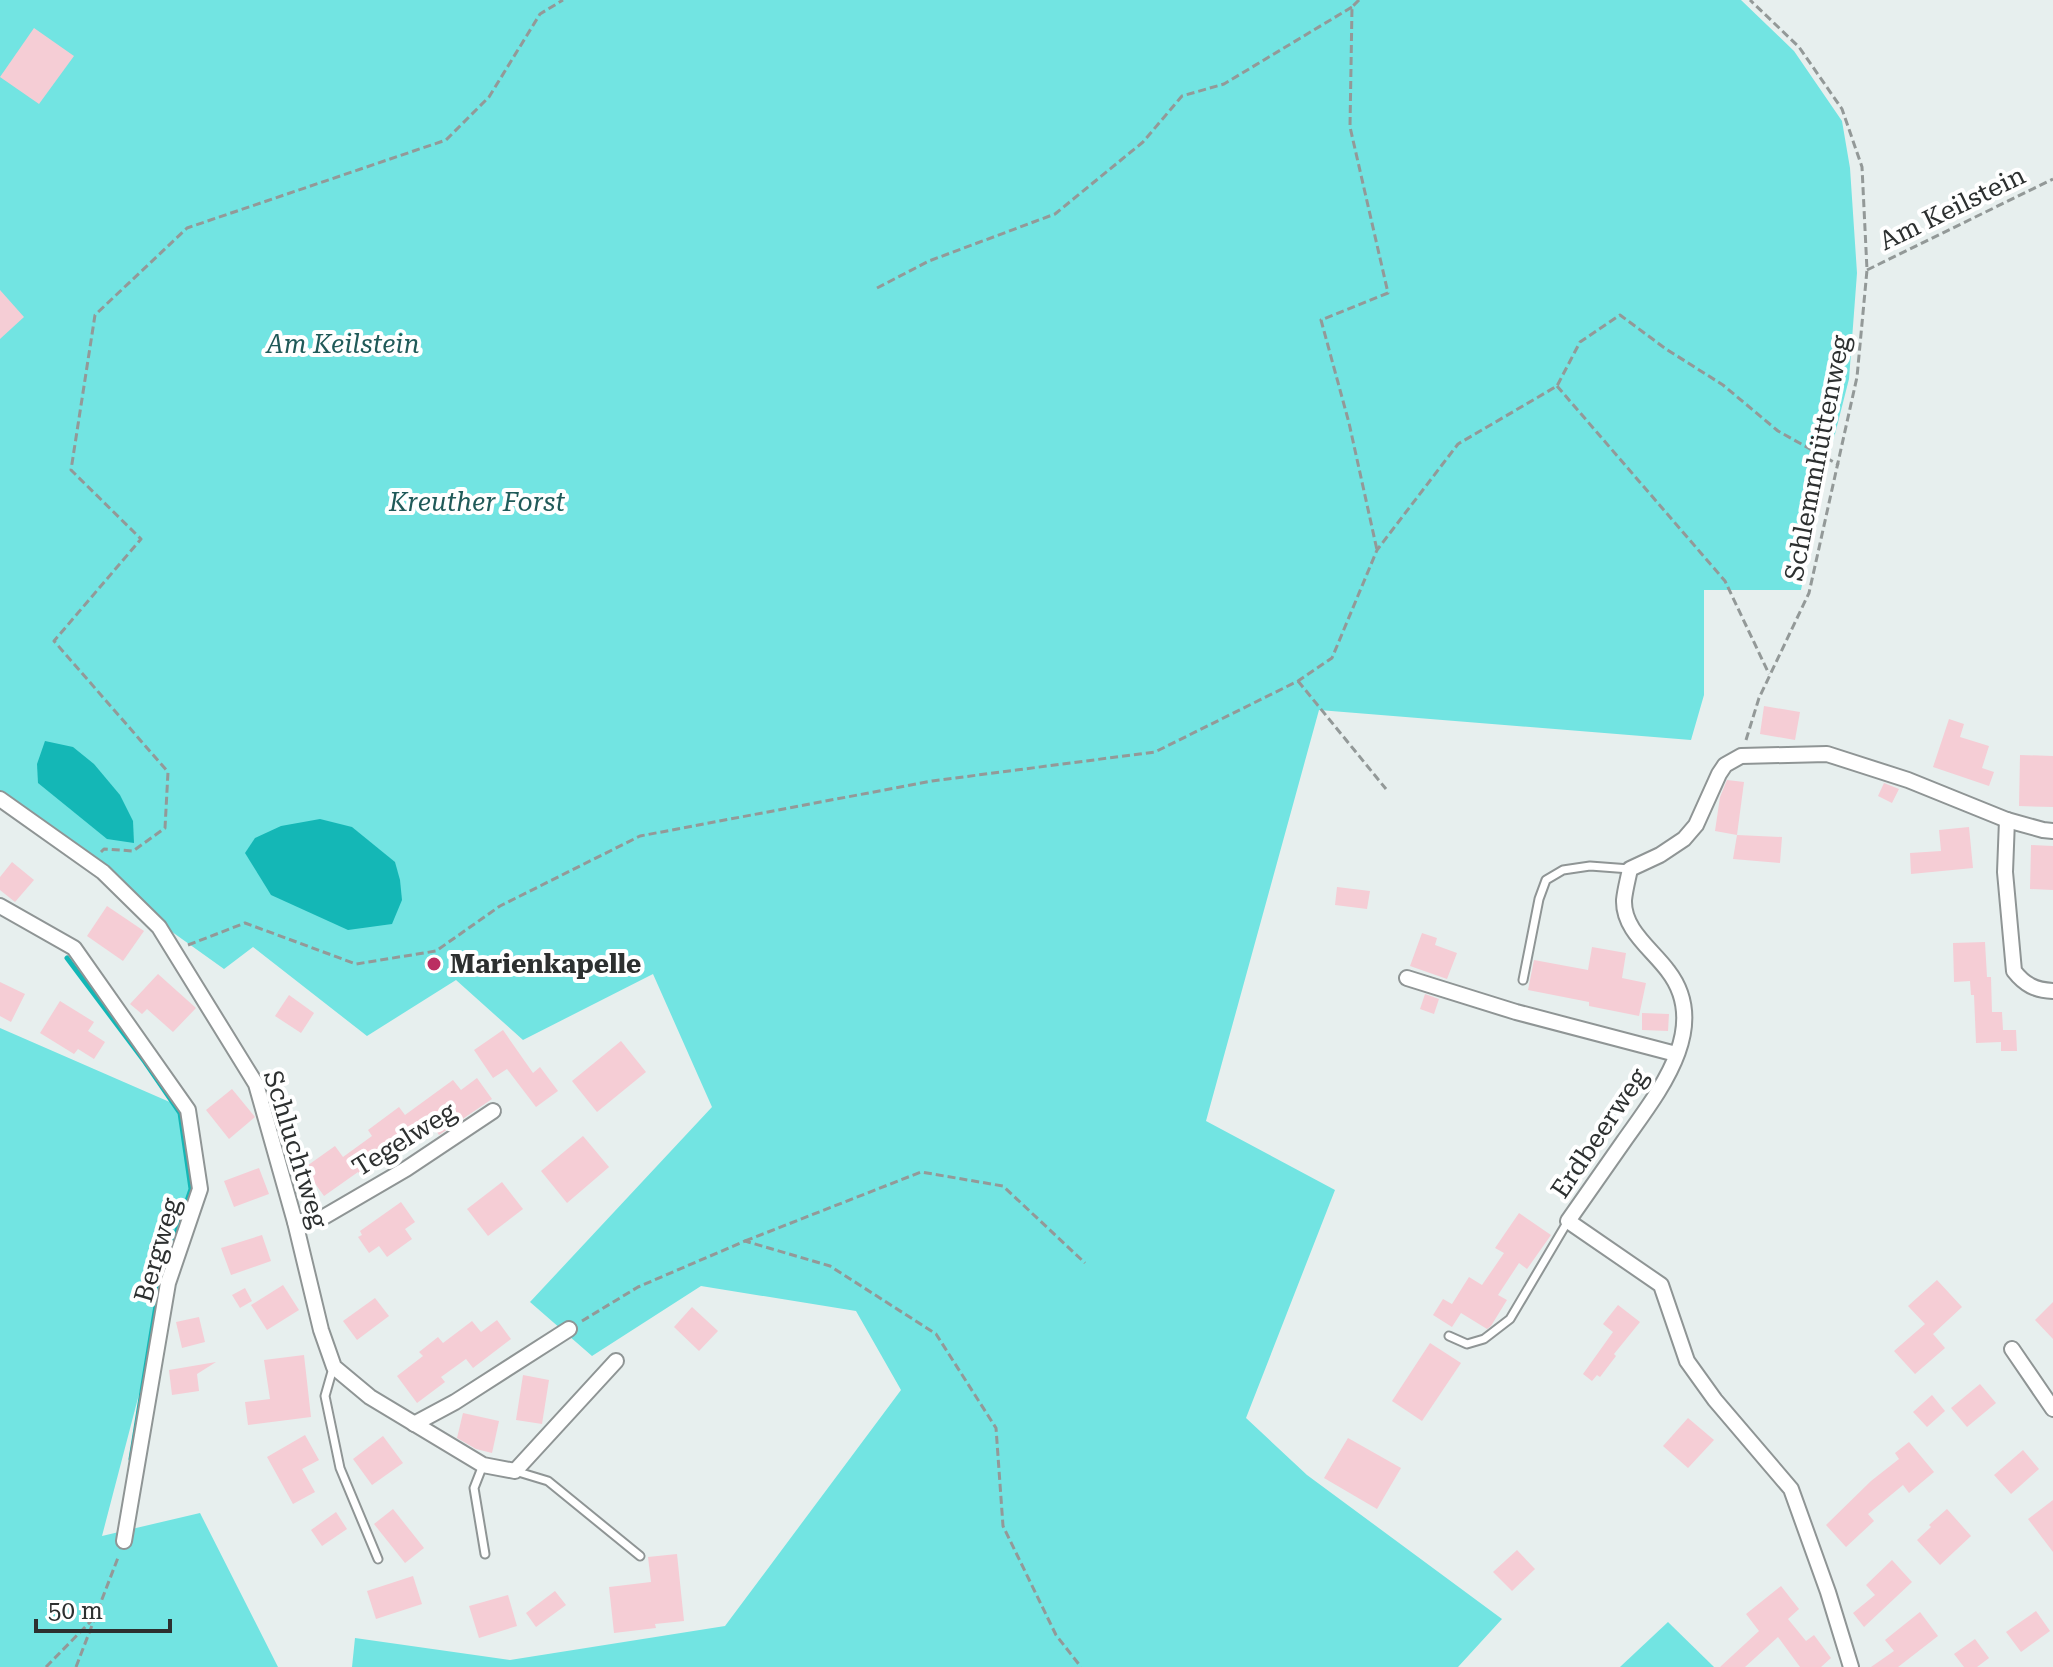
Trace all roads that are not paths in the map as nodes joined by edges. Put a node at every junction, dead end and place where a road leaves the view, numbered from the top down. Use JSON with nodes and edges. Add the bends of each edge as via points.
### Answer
{"nodes":[{"id":1,"x":0,"y":799,"type":"edge"},
{"id":2,"x":2007,"y":820,"type":"junction"},
{"id":3,"x":2053,"y":831,"type":"edge"},
{"id":4,"x":1630,"y":869,"type":"junction"},
{"id":5,"x":0,"y":906,"type":"edge"},
{"id":6,"x":1407,"y":978,"type":"dead end"},
{"id":7,"x":1523,"y":980,"type":"dead end"},
{"id":8,"x":2053,"y":991,"type":"edge"},
{"id":9,"x":1676,"y":1054,"type":"junction"},
{"id":10,"x":493,"y":1111,"type":"dead end"},
{"id":11,"x":1568,"y":1221,"type":"junction"},
{"id":12,"x":295,"y":1222,"type":"junction"},
{"id":13,"x":569,"y":1329,"type":"road end"},
{"id":14,"x":1449,"y":1336,"type":"dead end"},
{"id":15,"x":2012,"y":1349,"type":"dead end"},
{"id":16,"x":616,"y":1361,"type":"dead end"},
{"id":17,"x":334,"y":1367,"type":"junction"},
{"id":18,"x":2052,"y":1405,"type":"edge"},
{"id":19,"x":414,"y":1424,"type":"junction"},
{"id":20,"x":483,"y":1465,"type":"junction"},
{"id":21,"x":515,"y":1471,"type":"junction"},
{"id":22,"x":124,"y":1541,"type":"road end"},
{"id":23,"x":485,"y":1554,"type":"dead end"},
{"id":24,"x":640,"y":1556,"type":"dead end"},
{"id":25,"x":378,"y":1559,"type":"dead end"},
{"id":26,"x":1851,"y":1667,"type":"edge"}],
"edges":[{"from":1,"to":12,"type":"street","name":"Schluchtweg","via":[[103,872],[159,927],[256,1084]]},
{"from":2,"to":3,"type":"street"},
{"from":2,"to":4,"type":"street","via":[[1827,754],[1741,756],[1725,765],[1684,839]]},
{"from":2,"to":8,"type":"street","via":[[2005,872],[2014,971],[2024,983]]},
{"from":4,"to":7,"type":"lane","via":[[1590,866],[1563,870],[1546,880]]},
{"from":4,"to":9,"type":"street","name":"Erdbeerweg","via":[[1624,902],[1630,923],[1669,972],[1685,1009]]},
{"from":5,"to":22,"type":"street","name":"Bergweg","via":[[74,948],[188,1110],[200,1189],[168,1283]]},
{"from":6,"to":9,"type":"street"},
{"from":9,"to":11,"type":"street","name":"Erdbeerweg","via":[[1666,1081]]},
{"from":10,"to":12,"type":"street","name":"Tegelweg","via":[[322,1218]]},
{"from":11,"to":14,"type":"lane","via":[[1510,1319],[1484,1339],[1467,1344]]},
{"from":11,"to":26,"type":"street","name":"Erdbeerweg","via":[[1661,1285],[1687,1361],[1791,1489]]},
{"from":12,"to":17,"type":"street","name":"Schluchtweg"},
{"from":13,"to":19,"type":"street"},
{"from":15,"to":18,"type":"street"},
{"from":16,"to":21,"type":"street"},
{"from":17,"to":19,"type":"street"},
{"from":17,"to":25,"type":"lane","via":[[325,1396],[340,1468]]},
{"from":19,"to":20,"type":"street"},
{"from":20,"to":21,"type":"street"},
{"from":20,"to":23,"type":"lane","via":[[474,1488]]},
{"from":21,"to":24,"type":"lane","via":[[548,1481]]}]}
